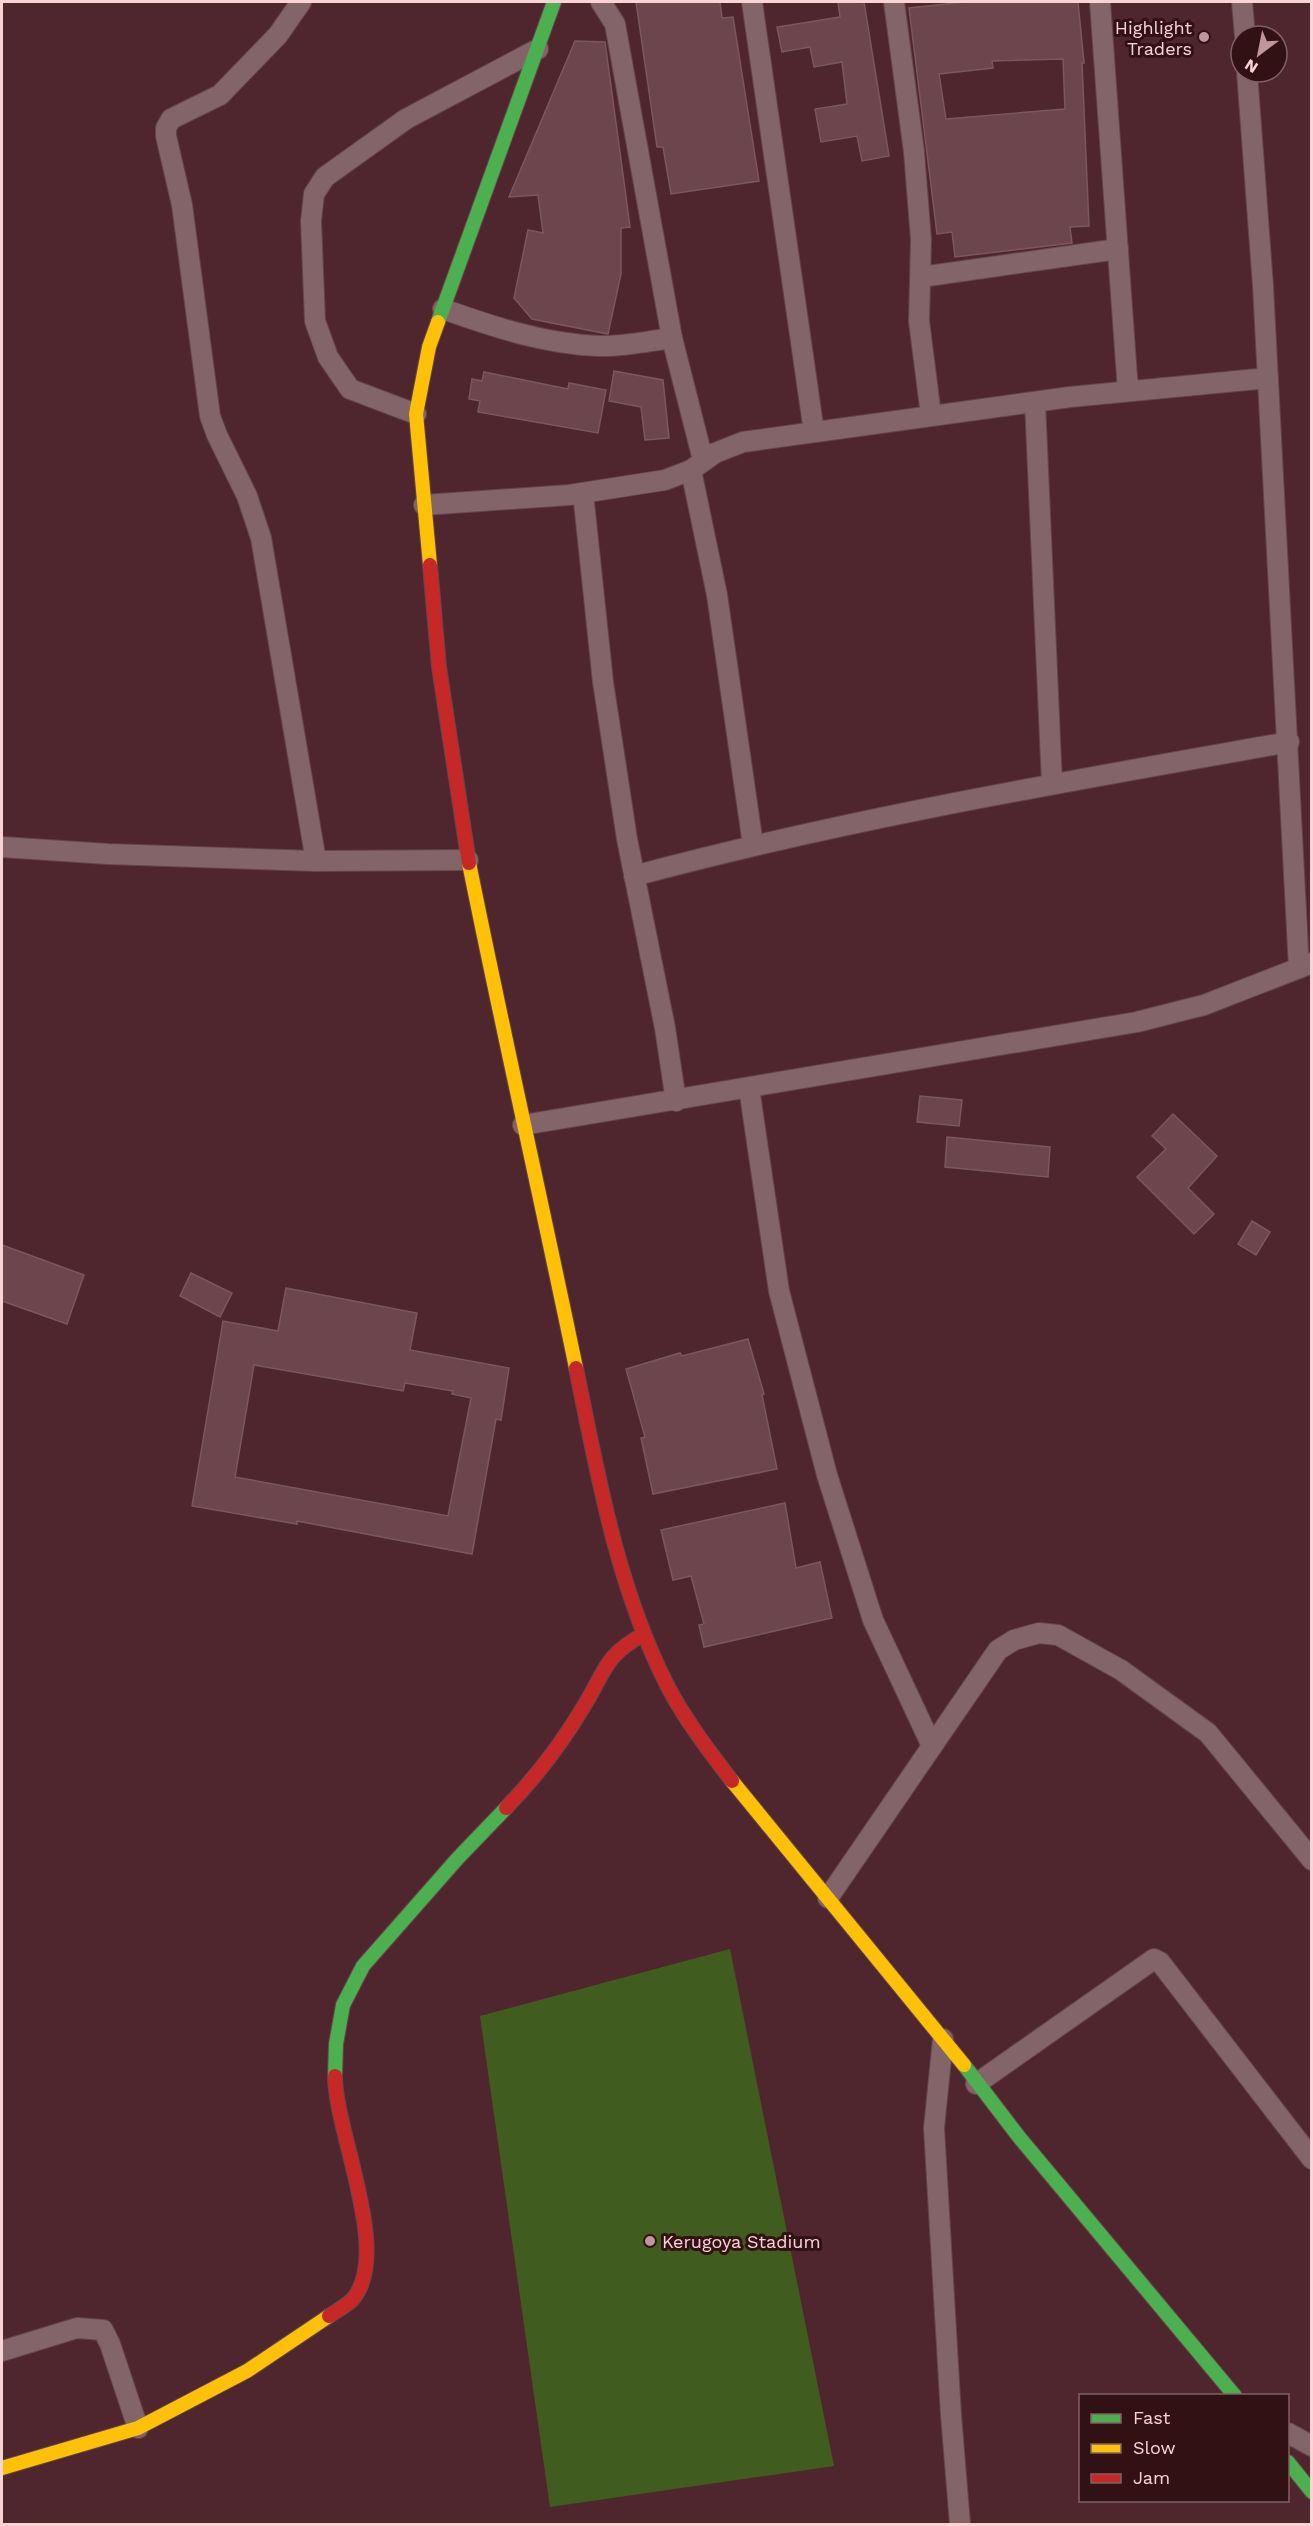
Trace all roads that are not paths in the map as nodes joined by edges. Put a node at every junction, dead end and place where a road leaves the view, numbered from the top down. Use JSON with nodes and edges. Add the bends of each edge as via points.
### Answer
{"nodes":[{"id":1,"x":301,"y":2,"type":"edge"},
{"id":2,"x":554,"y":2,"type":"edge"},
{"id":3,"x":601,"y":2,"type":"edge"},
{"id":4,"x":752,"y":2,"type":"edge"},
{"id":5,"x":894,"y":2,"type":"edge"},
{"id":6,"x":1100,"y":2,"type":"edge"},
{"id":7,"x":1242,"y":2,"type":"edge"},
{"id":8,"x":1244,"y":24,"type":"edge"},
{"id":9,"x":538,"y":48,"type":"junction"},
{"id":10,"x":1248,"y":84,"type":"edge"},
{"id":11,"x":1118,"y":249,"type":"junction"},
{"id":12,"x":921,"y":276,"type":"junction"},
{"id":13,"x":443,"y":309,"type":"junction"},
{"id":14,"x":672,"y":338,"type":"junction"},
{"id":15,"x":1268,"y":378,"type":"junction"},
{"id":16,"x":1128,"y":391,"type":"junction"},
{"id":17,"x":1035,"y":402,"type":"junction"},
{"id":18,"x":416,"y":414,"type":"junction"},
{"id":19,"x":931,"y":415,"type":"junction"},
{"id":20,"x":814,"y":432,"type":"junction"},
{"id":21,"x":697,"y":465,"type":"junction"},
{"id":22,"x":583,"y":493,"type":"junction"},
{"id":23,"x":424,"y":505,"type":"junction"},
{"id":24,"x":1289,"y":742,"type":"junction"},
{"id":25,"x":1052,"y":784,"type":"junction"},
{"id":26,"x":753,"y":845,"type":"junction"},
{"id":27,"x":2,"y":847,"type":"edge"},
{"id":28,"x":468,"y":860,"type":"junction"},
{"id":29,"x":316,"y":861,"type":"junction"},
{"id":30,"x":634,"y":876,"type":"junction"},
{"id":31,"x":1305,"y":965,"type":"edge"},
{"id":32,"x":749,"y":1088,"type":"junction"},
{"id":33,"x":676,"y":1101,"type":"junction"},
{"id":34,"x":523,"y":1125,"type":"junction"},
{"id":35,"x":644,"y":1634,"type":"junction"},
{"id":36,"x":932,"y":1746,"type":"junction"},
{"id":37,"x":1311,"y":1860,"type":"edge"},
{"id":38,"x":828,"y":1898,"type":"junction"},
{"id":39,"x":943,"y":2039,"type":"junction"},
{"id":40,"x":976,"y":2084,"type":"junction"},
{"id":41,"x":1311,"y":2159,"type":"edge"},
{"id":42,"x":2,"y":2351,"type":"edge"},
{"id":43,"x":1233,"y":2394,"type":"edge"},
{"id":44,"x":138,"y":2428,"type":"junction"},
{"id":45,"x":1289,"y":2434,"type":"edge"},
{"id":46,"x":1311,"y":2446,"type":"edge"},
{"id":47,"x":1289,"y":2464,"type":"edge"},
{"id":48,"x":2,"y":2468,"type":"edge"},
{"id":49,"x":1311,"y":2492,"type":"edge"},
{"id":50,"x":960,"y":2524,"type":"edge"}],
"edges":[{"from":1,"to":29,"type":"street","via":[[278,36],[220,96],[171,119],[166,136],[182,205],[210,416],[248,496],[261,538]]},
{"from":2,"to":9,"type":"main road"},
{"from":3,"to":14,"type":"street","via":[[615,24]]},
{"from":4,"to":20,"type":"street"},
{"from":5,"to":12,"type":"street","via":[[914,152]]},
{"from":6,"to":11,"type":"street"},
{"from":7,"to":8,"type":"street"},
{"from":9,"to":13,"type":"main road"},
{"from":9,"to":18,"type":"street","via":[[406,119],[325,177],[314,194],[310,221],[315,321],[328,357],[344,382],[356,392]]},
{"from":10,"to":15,"type":"street"},
{"from":11,"to":12,"type":"street"},
{"from":11,"to":16,"type":"street"},
{"from":12,"to":19,"type":"street","via":[[919,321]]},
{"from":13,"to":14,"type":"street","via":[[554,343],[602,346]]},
{"from":13,"to":18,"type":"main road","via":[[429,347]]},
{"from":14,"to":21,"type":"street"},
{"from":15,"to":16,"type":"street"},
{"from":15,"to":24,"type":"street"},
{"from":16,"to":17,"type":"street"},
{"from":17,"to":19,"type":"street"},
{"from":17,"to":25,"type":"street"},
{"from":18,"to":23,"type":"main road"},
{"from":19,"to":20,"type":"street"},
{"from":20,"to":21,"type":"street","via":[[743,442]]},
{"from":21,"to":22,"type":"street","via":[[665,480]]},
{"from":21,"to":26,"type":"street"},
{"from":22,"to":23,"type":"street"},
{"from":22,"to":30,"type":"street","via":[[603,682]]},
{"from":23,"to":28,"type":"main road","via":[[439,667]]},
{"from":24,"to":25,"type":"street"},
{"from":24,"to":31,"type":"street"},
{"from":25,"to":26,"type":"street"},
{"from":26,"to":30,"type":"street"},
{"from":27,"to":29,"type":"street"},
{"from":28,"to":29,"type":"street"},
{"from":28,"to":34,"type":"main road"},
{"from":30,"to":33,"type":"street"},
{"from":31,"to":32,"type":"street","via":[[1204,1005],[1137,1022]]},
{"from":32,"to":33,"type":"street"},
{"from":32,"to":36,"type":"street","via":[[778,1291],[827,1475],[873,1620]]},
{"from":33,"to":34,"type":"street"},
{"from":34,"to":35,"type":"main road","via":[[603,1498],[630,1598]]},
{"from":35,"to":38,"type":"main road","via":[[669,1688],[701,1740]]},
{"from":35,"to":44,"type":"main road","via":[[624,1645],[608,1661],[584,1706],[537,1775],[458,1858],[352,1982],[341,2015],[334,2080],[368,2245],[365,2276],[352,2300],[247,2371]]},
{"from":36,"to":37,"type":"street","via":[[998,1650],[1014,1640],[1039,1633],[1058,1635],[1121,1670],[1208,1732]]},
{"from":36,"to":38,"type":"street"},
{"from":38,"to":39,"type":"main road"},
{"from":39,"to":40,"type":"main road"},
{"from":39,"to":50,"type":"street","via":[[934,2128]]},
{"from":40,"to":41,"type":"street","via":[[1154,1959]]},
{"from":40,"to":43,"type":"main road"},
{"from":42,"to":44,"type":"street","via":[[77,2328],[103,2330]]},
{"from":44,"to":48,"type":"main road"},
{"from":45,"to":46,"type":"street"},
{"from":47,"to":49,"type":"main road"}]}
